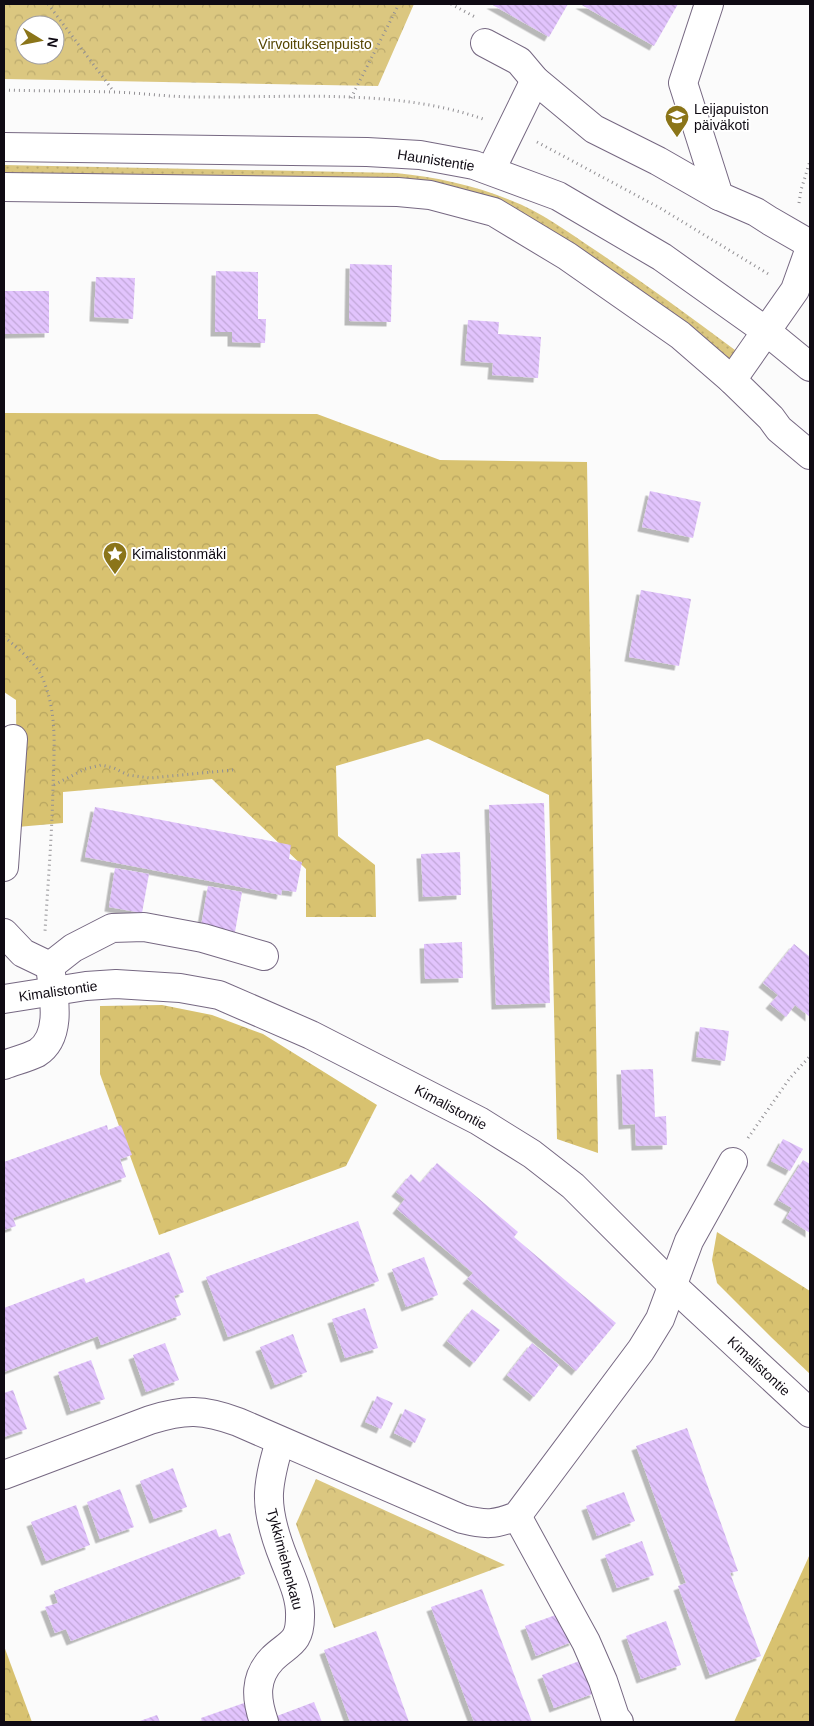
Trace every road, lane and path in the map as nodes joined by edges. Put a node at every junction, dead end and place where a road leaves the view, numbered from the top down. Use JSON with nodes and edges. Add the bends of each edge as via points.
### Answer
{"nodes":[{"id":1,"x":48,"y":4,"type":"edge"},
{"id":2,"x":399,"y":4,"type":"edge"},
{"id":3,"x":709,"y":4,"type":"edge"},
{"id":4,"x":484,"y":44,"type":"dead end"},
{"id":5,"x":536,"y":80,"type":"junction"},
{"id":6,"x":4,"y":90,"type":"edge"},
{"id":7,"x":114,"y":92,"type":"junction"},
{"id":8,"x":227,"y":97,"type":"dead end"},
{"id":9,"x":351,"y":98,"type":"dead end"},
{"id":10,"x":4,"y":147,"type":"edge"},
{"id":11,"x":810,"y":161,"type":"edge"},
{"id":12,"x":491,"y":170,"type":"junction"},
{"id":13,"x":4,"y":187,"type":"edge"},
{"id":14,"x":719,"y":196,"type":"junction"},
{"id":15,"x":803,"y":210,"type":"dead end"},
{"id":16,"x":810,"y":244,"type":"edge"},
{"id":17,"x":810,"y":248,"type":"edge"},
{"id":18,"x":766,"y":331,"type":"junction"},
{"id":19,"x":810,"y":367,"type":"edge"},
{"id":20,"x":732,"y":380,"type":"junction"},
{"id":21,"x":810,"y":455,"type":"edge"},
{"id":22,"x":4,"y":637,"type":"edge"},
{"id":23,"x":13,"y":739,"type":"dead end"},
{"id":24,"x":233,"y":770,"type":"dead end"},
{"id":25,"x":53,"y":785,"type":"junction"},
{"id":26,"x":4,"y":867,"type":"edge"},
{"id":27,"x":4,"y":933,"type":"edge"},
{"id":28,"x":264,"y":956,"type":"dead end"},
{"id":29,"x":51,"y":978,"type":"junction"},
{"id":30,"x":4,"y":999,"type":"edge"},
{"id":31,"x":810,"y":1056,"type":"edge"},
{"id":32,"x":4,"y":1065,"type":"edge"},
{"id":33,"x":733,"y":1162,"type":"joint"},
{"id":34,"x":672,"y":1285,"type":"junction"},
{"id":35,"x":810,"y":1413,"type":"edge"},
{"id":36,"x":280,"y":1441,"type":"junction"},
{"id":37,"x":4,"y":1476,"type":"edge"},
{"id":38,"x":517,"y":1516,"type":"junction"},
{"id":39,"x":264,"y":1722,"type":"edge"},
{"id":40,"x":619,"y":1722,"type":"edge"}],
"edges":[{"from":1,"to":7,"type":"path"},
{"from":2,"to":9,"type":"path"},
{"from":3,"to":14,"type":"street","via":[[683,84]]},
{"from":4,"to":5,"type":"street","via":[[519,61]]},
{"from":5,"to":12,"type":"street"},
{"from":5,"to":14,"type":"street","via":[[594,129]]},
{"from":6,"to":7,"type":"path"},
{"from":7,"to":8,"type":"path"},
{"from":10,"to":12,"type":"street","name":"Haunistentie","via":[[367,152],[420,155]]},
{"from":11,"to":15,"type":"path","via":[[798,202]]},
{"from":12,"to":18,"type":"street","name":"Haunistentie","via":[[558,196],[606,224],[662,257]]},
{"from":13,"to":20,"type":"street","via":[[398,192],[468,204],[494,212],[567,256],[680,335]]},
{"from":14,"to":16,"type":"street","via":[[756,212]]},
{"from":17,"to":18,"type":"street","via":[[795,290]]},
{"from":18,"to":19,"type":"street","name":"Haunistentie"},
{"from":18,"to":20,"type":"street"},
{"from":20,"to":21,"type":"street","via":[[779,429]]},
{"from":22,"to":25,"type":"path","via":[[40,674],[52,708],[55,746]]},
{"from":23,"to":26,"type":"street"},
{"from":24,"to":25,"type":"path","via":[[150,778],[128,775],[101,765]]},
{"from":25,"to":29,"type":"path","via":[[45,932]]},
{"from":27,"to":29,"type":"street"},
{"from":28,"to":29,"type":"street","via":[[203,938],[144,928],[112,928],[73,948]]},
{"from":29,"to":30,"type":"street","name":"Kimalistontie"},
{"from":29,"to":32,"type":"street","via":[[54,1017],[51,1037],[37,1053]]},
{"from":29,"to":34,"type":"street","name":"Kimalistontie","via":[[180,988],[219,996],[311,1035],[479,1121],[532,1154],[573,1186]]},
{"from":31,"to":33,"type":"path","via":[[790,1078]]},
{"from":33,"to":34,"type":"street","via":[[688,1241]]},
{"from":34,"to":35,"type":"street","name":"Kimalistontie"},
{"from":34,"to":38,"type":"street","via":[[660,1319],[641,1350]]},
{"from":36,"to":37,"type":"street","via":[[216,1414],[170,1414]]},
{"from":36,"to":38,"type":"street","via":[[462,1519],[483,1524]]},
{"from":36,"to":39,"type":"street","name":"Tykkimiehenkatu","via":[[269,1494],[272,1520],[298,1598],[300,1616],[298,1633],[261,1673],[259,1707]]},
{"from":38,"to":40,"type":"street","via":[[586,1642]]}]}
